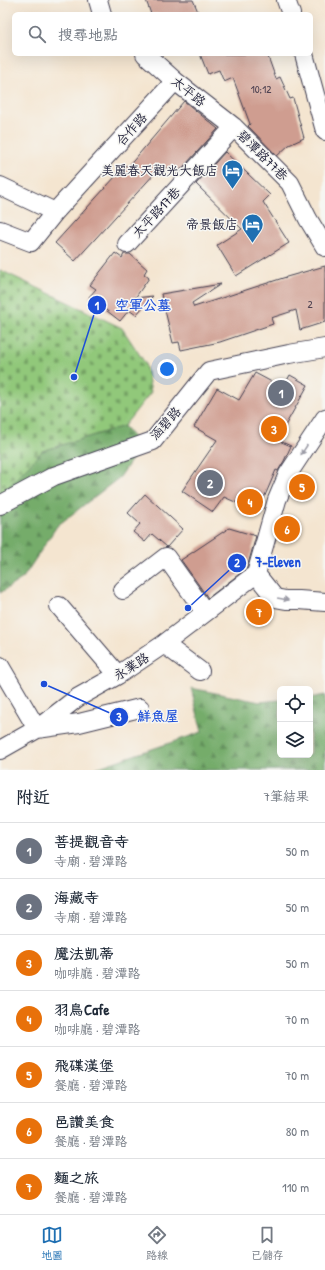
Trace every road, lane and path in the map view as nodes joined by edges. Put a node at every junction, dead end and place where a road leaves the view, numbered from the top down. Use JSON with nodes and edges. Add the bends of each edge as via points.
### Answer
{"nodes":[{"id":1,"x":98,"y":0,"type":"edge"},
{"id":2,"x":286,"y":0,"type":"edge"},
{"id":3,"x":298,"y":0,"type":"edge"},
{"id":4,"x":101,"y":12,"type":"edge"},
{"id":5,"x":290,"y":12,"type":"edge"},
{"id":6,"x":301,"y":12,"type":"edge"},
{"id":7,"x":313,"y":54,"type":"edge"},
{"id":8,"x":147,"y":56,"type":"edge"},
{"id":9,"x":305,"y":56,"type":"edge"},
{"id":10,"x":175,"y":81,"type":"junction"},
{"id":11,"x":325,"y":95,"type":"edge"},
{"id":12,"x":234,"y":127,"type":"junction"},
{"id":13,"x":325,"y":131,"type":"edge"},
{"id":14,"x":0,"y":186,"type":"edge"},
{"id":15,"x":55,"y":212,"type":"junction"},
{"id":16,"x":0,"y":230,"type":"edge"},
{"id":17,"x":127,"y":244,"type":"dead end"},
{"id":18,"x":325,"y":247,"type":"edge"},
{"id":19,"x":325,"y":348,"type":"edge"},
{"id":20,"x":325,"y":418,"type":"edge"},
{"id":21,"x":0,"y":505,"type":"edge"},
{"id":22,"x":256,"y":574,"type":"junction"},
{"id":23,"x":124,"y":590,"type":"dead end"},
{"id":24,"x":325,"y":602,"type":"edge"},
{"id":25,"x":59,"y":606,"type":"dead end"},
{"id":26,"x":205,"y":612,"type":"junction"},
{"id":27,"x":164,"y":644,"type":"junction"},
{"id":28,"x":0,"y":666,"type":"edge"},
{"id":29,"x":200,"y":671,"type":"dead end"},
{"id":30,"x":118,"y":675,"type":"junction"},
{"id":31,"x":140,"y":708,"type":"dead end"},
{"id":32,"x":37,"y":729,"type":"junction"},
{"id":33,"x":0,"y":750,"type":"edge"}],
"edges":[{"from":1,"to":4,"type":"street"},
{"from":2,"to":5,"type":"street"},
{"from":3,"to":6,"type":"street"},
{"from":7,"to":11,"type":"street"},
{"from":8,"to":10,"type":"street","name":"太平路"},
{"from":9,"to":13,"type":"street"},
{"from":10,"to":12,"type":"street","name":"太平路"},
{"from":10,"to":15,"type":"street","name":"合作路"},
{"from":12,"to":17,"type":"street","name":"太平路17巷"},
{"from":12,"to":18,"type":"street","name":"碧潭路77巷","via":[[290,183]]},
{"from":14,"to":15,"type":"street"},
{"from":15,"to":16,"type":"street","name":"合作路","via":[[32,242]]},
{"from":19,"to":21,"type":"street","name":"涵碧路","via":[[209,371],[153,441],[54,476]]},
{"from":20,"to":22,"type":"street","one_way":true,"via":[[288,474],[277,500]]},
{"from":22,"to":24,"type":"street","one_way":true,"via":[[275,598]]},
{"from":22,"to":26,"type":"street","name":"永業路"},
{"from":23,"to":26,"type":"street","via":[[166,557]]},
{"from":25,"to":30,"type":"street"},
{"from":26,"to":27,"type":"street","name":"永業路"},
{"from":27,"to":29,"type":"street"},
{"from":27,"to":30,"type":"street","name":"永業路"},
{"from":28,"to":32,"type":"street"},
{"from":30,"to":32,"type":"street","name":"永業路","via":[[77,698]]},
{"from":31,"to":32,"type":"street","via":[[79,723]]},
{"from":32,"to":33,"type":"street","name":"永業路"}]}
